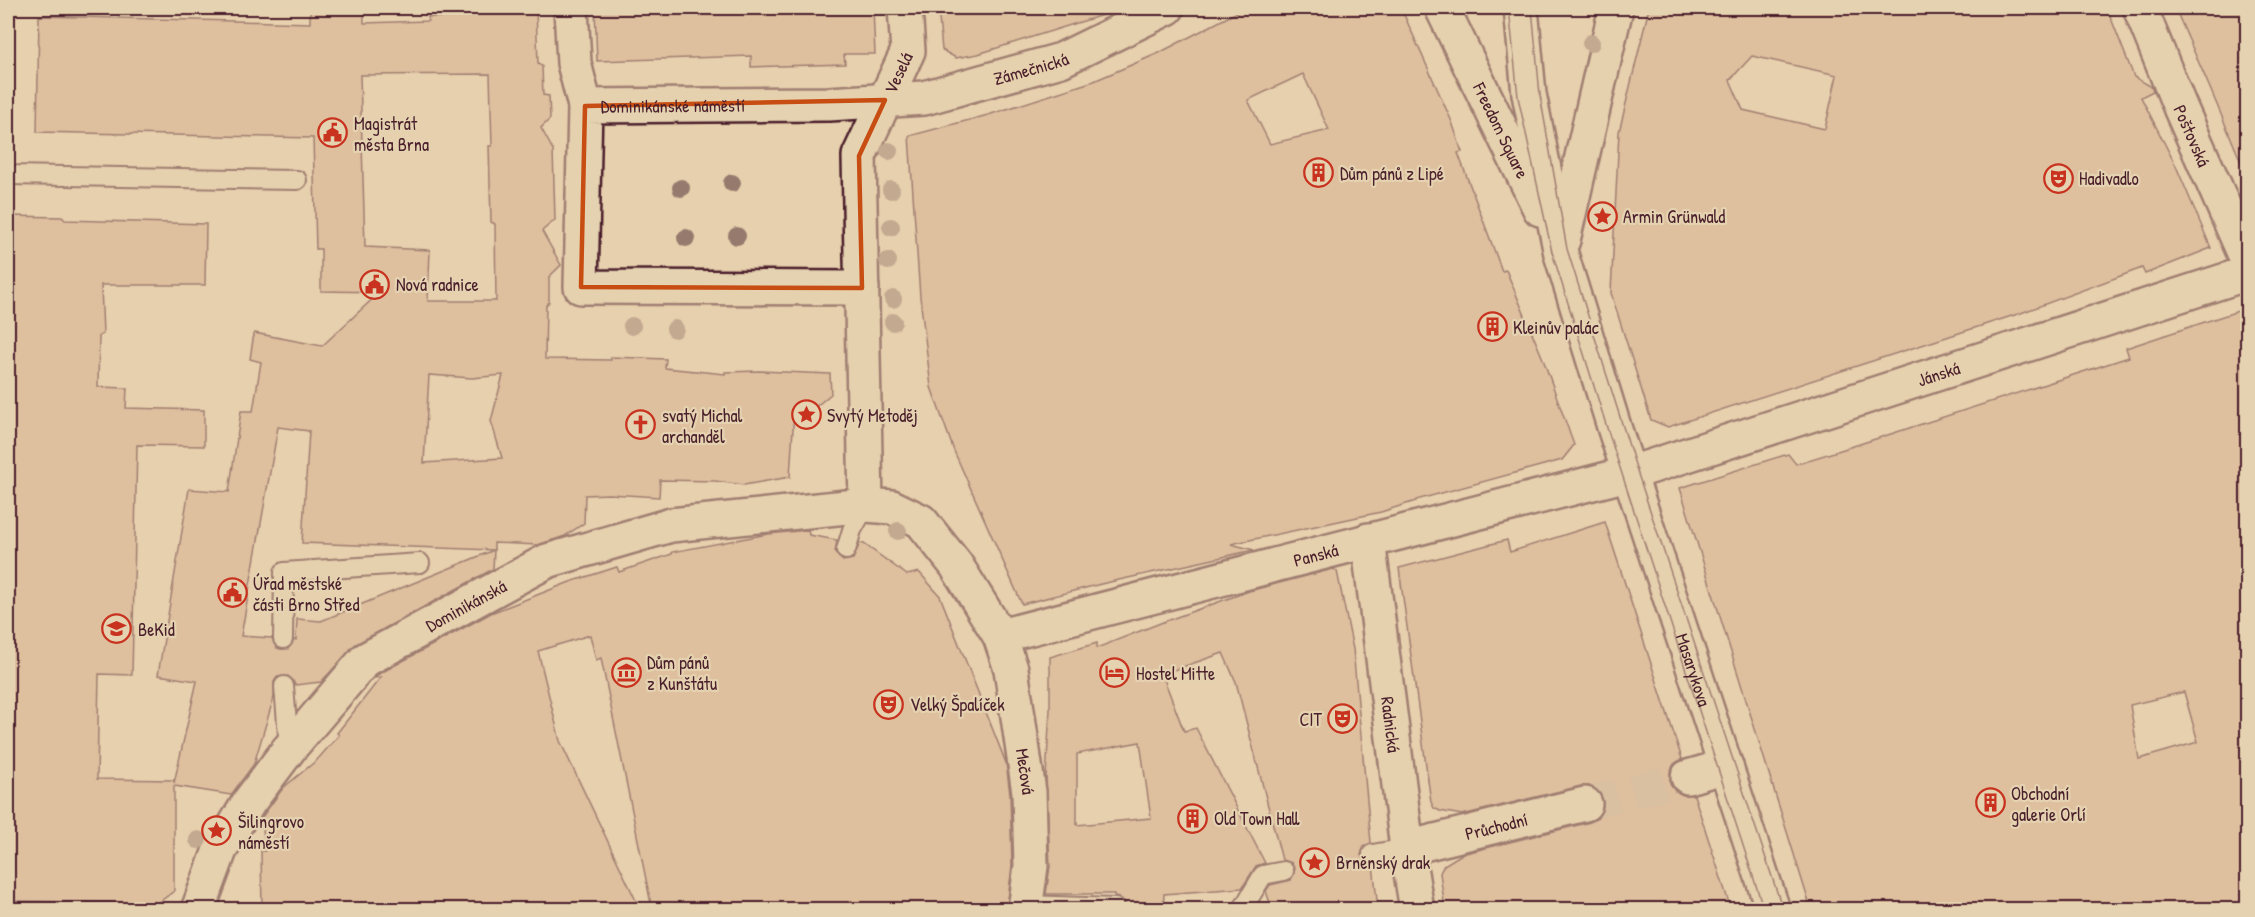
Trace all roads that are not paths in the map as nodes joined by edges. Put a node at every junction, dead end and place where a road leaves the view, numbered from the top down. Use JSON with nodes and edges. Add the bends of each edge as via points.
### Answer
{"nodes":[{"id":1,"x":571,"y":8,"type":"edge"},
{"id":2,"x":905,"y":8,"type":"edge"},
{"id":3,"x":1167,"y":8,"type":"edge"},
{"id":4,"x":1442,"y":8,"type":"edge"},
{"id":5,"x":1521,"y":8,"type":"edge"},
{"id":6,"x":1616,"y":8,"type":"edge"},
{"id":7,"x":2140,"y":8,"type":"edge"},
{"id":8,"x":885,"y":100,"type":"junction"},
{"id":9,"x":585,"y":106,"type":"junction"},
{"id":10,"x":8,"y":175,"type":"edge"},
{"id":11,"x":297,"y":180,"type":"dead end"},
{"id":12,"x":1561,"y":255,"type":"junction"},
{"id":13,"x":2247,"y":262,"type":"edge"},
{"id":14,"x":2247,"y":273,"type":"edge"},
{"id":15,"x":862,"y":288,"type":"junction"},
{"id":16,"x":1616,"y":430,"type":"joint"},
{"id":17,"x":1631,"y":473,"type":"junction"},
{"id":18,"x":866,"y":505,"type":"junction"},
{"id":19,"x":1368,"y":540,"type":"junction"},
{"id":20,"x":846,"y":550,"type":"dead end"},
{"id":21,"x":420,"y":563,"type":"dead end"},
{"id":22,"x":1000,"y":636,"type":"junction"},
{"id":23,"x":283,"y":639,"type":"dead end"},
{"id":24,"x":285,"y":686,"type":"dead end"},
{"id":25,"x":290,"y":749,"type":"junction"},
{"id":26,"x":1726,"y":766,"type":"junction"},
{"id":27,"x":1688,"y":777,"type":"tunnel mouth"},
{"id":28,"x":1586,"y":804,"type":"tunnel mouth"},
{"id":29,"x":1407,"y":848,"type":"junction"},
{"id":30,"x":1372,"y":854,"type":"dead end"},
{"id":31,"x":1284,"y":871,"type":"dead end"},
{"id":32,"x":1026,"y":907,"type":"edge"},
{"id":33,"x":1115,"y":908,"type":"dead end"},
{"id":34,"x":198,"y":909,"type":"edge"},
{"id":35,"x":1242,"y":909,"type":"edge"},
{"id":36,"x":1417,"y":909,"type":"edge"},
{"id":37,"x":1773,"y":909,"type":"edge"}],
"edges":[{"from":1,"to":9,"type":"street","via":[[574,63]]},
{"from":2,"to":8,"type":"street","name":"Veselá","via":[[908,51]]},
{"from":3,"to":8,"type":"street","name":"Zámečnická","via":[[1061,60],[924,98]]},
{"from":4,"to":12,"type":"street","name":"Freedom Square"},
{"from":5,"to":12,"type":"street","name":"Freedom Square","via":[[1529,94]]},
{"from":6,"to":12,"type":"street","name":"Freedom Square"},
{"from":7,"to":13,"type":"street","name":"Poštovská"},
{"from":8,"to":9,"type":"street","name":"Dominikánské náměstí"},
{"from":8,"to":15,"type":"street","via":[[859,156]]},
{"from":9,"to":15,"type":"street","name":"Dominikánské náměstí","via":[[581,287]]},
{"from":10,"to":11,"type":"lane"},
{"from":12,"to":16,"type":"street","name":"Freedom Square"},
{"from":14,"to":17,"type":"street","name":"Jánská"},
{"from":15,"to":18,"type":"street"},
{"from":16,"to":17,"type":"street","name":"Masarykova"},
{"from":17,"to":19,"type":"street","name":"Panská"},
{"from":17,"to":26,"type":"street","name":"Masarykova"},
{"from":18,"to":20,"type":"lane"},
{"from":18,"to":22,"type":"street","via":[[892,507],[921,521],[956,565]]},
{"from":18,"to":25,"type":"street","name":"Dominikánská","via":[[671,525],[547,561],[365,660]]},
{"from":19,"to":22,"type":"street","name":"Panská"},
{"from":19,"to":29,"type":"street","name":"Radnická"},
{"from":21,"to":23,"type":"lane","via":[[284,572]]},
{"from":22,"to":32,"type":"street","name":"Mečová","via":[[1011,669],[1029,792]]},
{"from":24,"to":25,"type":"lane"},
{"from":25,"to":34,"type":"street","name":"Dominikánská","via":[[249,802],[220,850]]},
{"from":26,"to":27,"type":"street"},
{"from":26,"to":37,"type":"street","name":"Masarykova"},
{"from":28,"to":29,"type":"street","name":"Průchodní"},
{"from":29,"to":30,"type":"lane"},
{"from":29,"to":36,"type":"street","name":"Radnická"},
{"from":31,"to":35,"type":"lane","via":[[1263,875]]},
{"from":32,"to":33,"type":"lane"}]}
